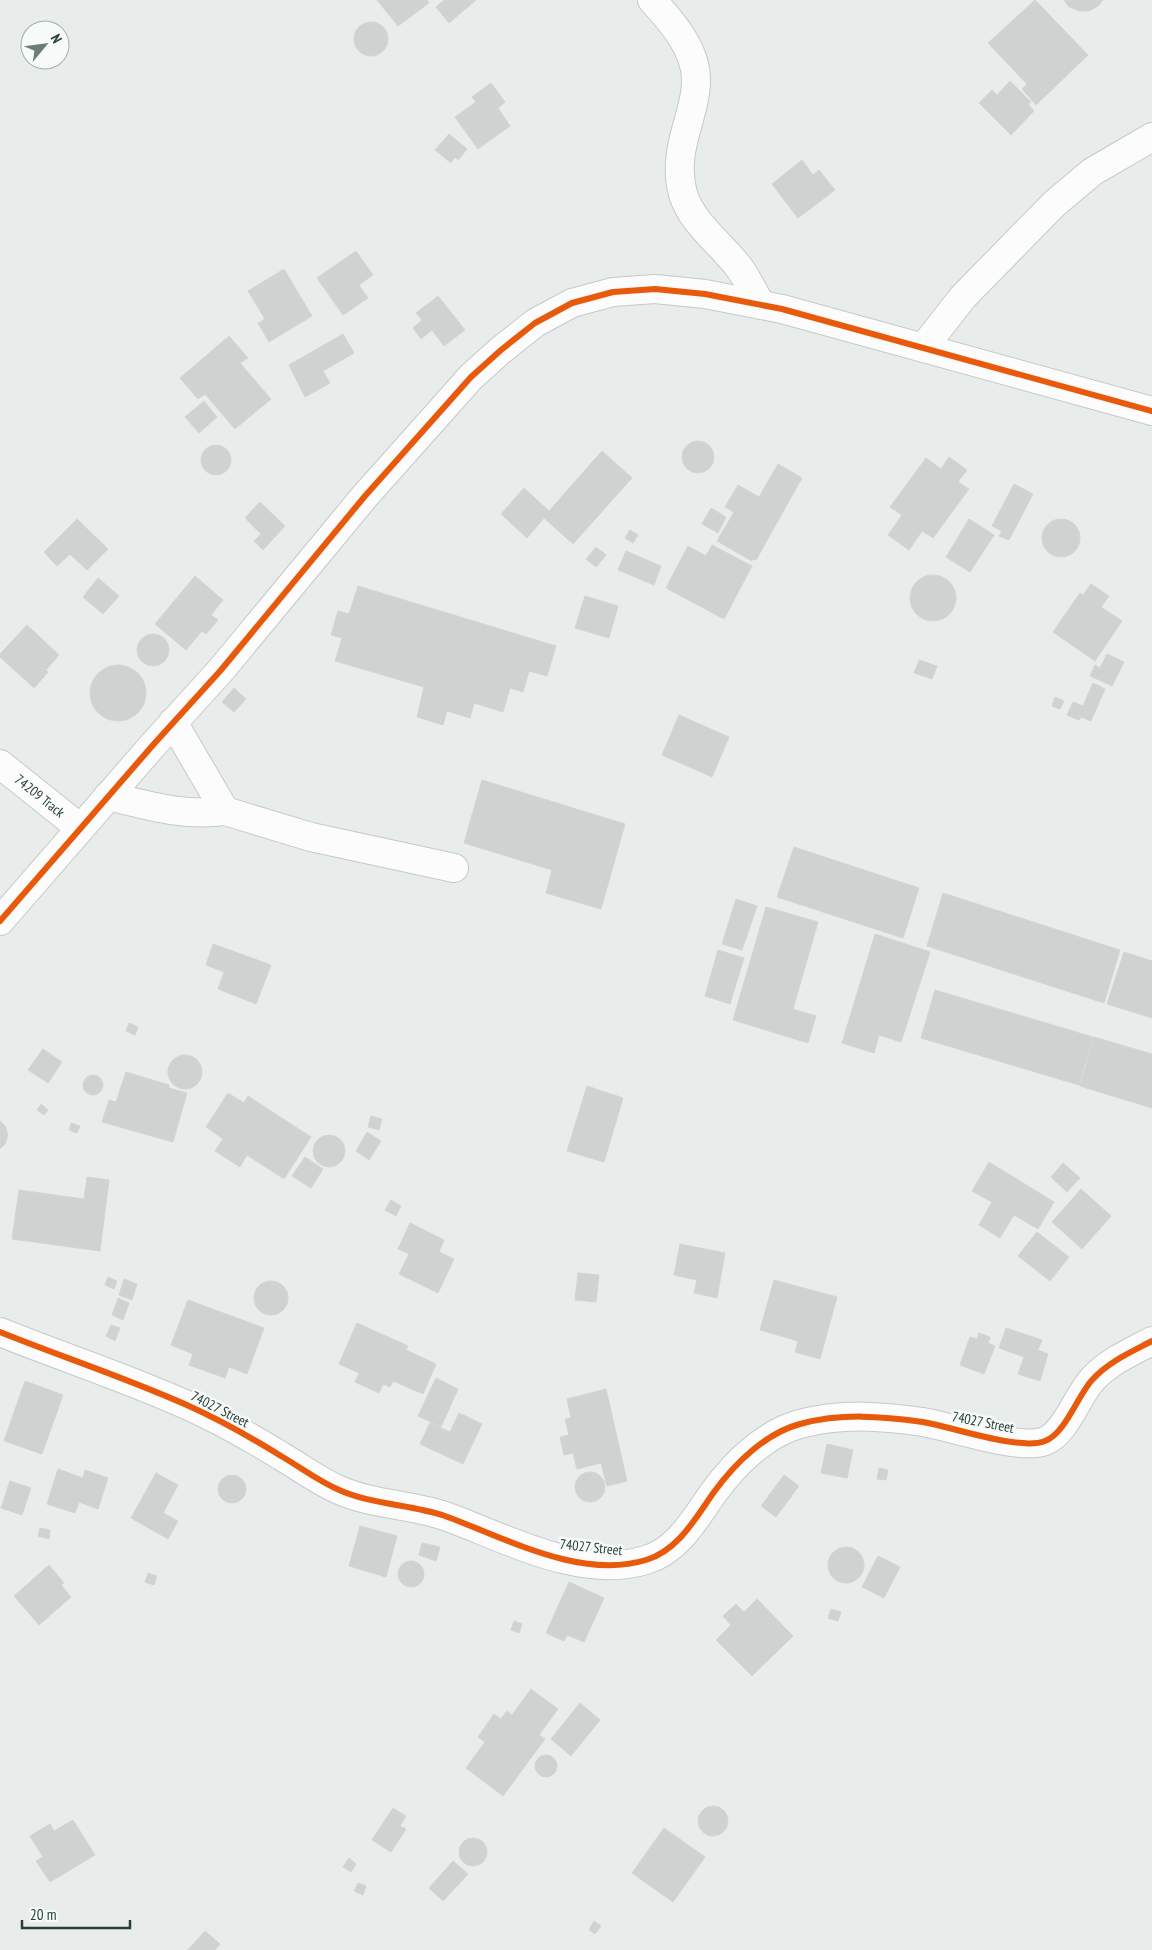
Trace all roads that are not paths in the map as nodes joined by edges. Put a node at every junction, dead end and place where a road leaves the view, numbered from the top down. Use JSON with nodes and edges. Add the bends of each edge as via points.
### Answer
{"nodes":[{"id":1,"x":652,"y":0,"type":"edge"},
{"id":2,"x":1152,"y":137,"type":"edge"},
{"id":3,"x":762,"y":305,"type":"junction"},
{"id":4,"x":922,"y":348,"type":"junction"},
{"id":5,"x":1152,"y":410,"type":"edge"},
{"id":6,"x":173,"y":722,"type":"junction"},
{"id":7,"x":0,"y":764,"type":"edge"},
{"id":8,"x":108,"y":796,"type":"junction"},
{"id":9,"x":224,"y":811,"type":"junction"},
{"id":10,"x":80,"y":828,"type":"junction"},
{"id":11,"x":454,"y":868,"type":"dead end"},
{"id":12,"x":0,"y":921,"type":"edge"},
{"id":13,"x":0,"y":1332,"type":"edge"},
{"id":14,"x":1152,"y":1340,"type":"edge"}],
"edges":[{"from":1,"to":3,"type":"street","via":[[677,27],[689,50],[696,80],[681,147],[679,169],[683,195],[696,218],[738,266]]},
{"from":2,"to":4,"type":"street","via":[[1092,172],[1054,204],[963,297]]},
{"from":3,"to":4,"type":"street"},
{"from":3,"to":6,"type":"street","via":[[655,289],[612,292],[572,303],[535,323],[501,350],[458,392]]},
{"from":4,"to":5,"type":"street"},
{"from":6,"to":8,"type":"street"},
{"from":6,"to":9,"type":"street"},
{"from":7,"to":10,"type":"street","name":"74209 Track"},
{"from":8,"to":9,"type":"street","via":[[179,811],[205,814]]},
{"from":8,"to":10,"type":"street"},
{"from":9,"to":11,"type":"street","via":[[311,837]]},
{"from":10,"to":12,"type":"street"},
{"from":13,"to":14,"type":"street","name":"74027 Street","via":[[190,1406],[342,1492],[446,1516],[518,1546],[552,1556],[626,1564],[650,1559],[669,1548],[689,1529],[716,1489],[740,1462],[764,1440],[797,1424],[863,1415],[925,1423],[1005,1440],[1041,1443],[1051,1439],[1062,1426],[1094,1376]]}]}
